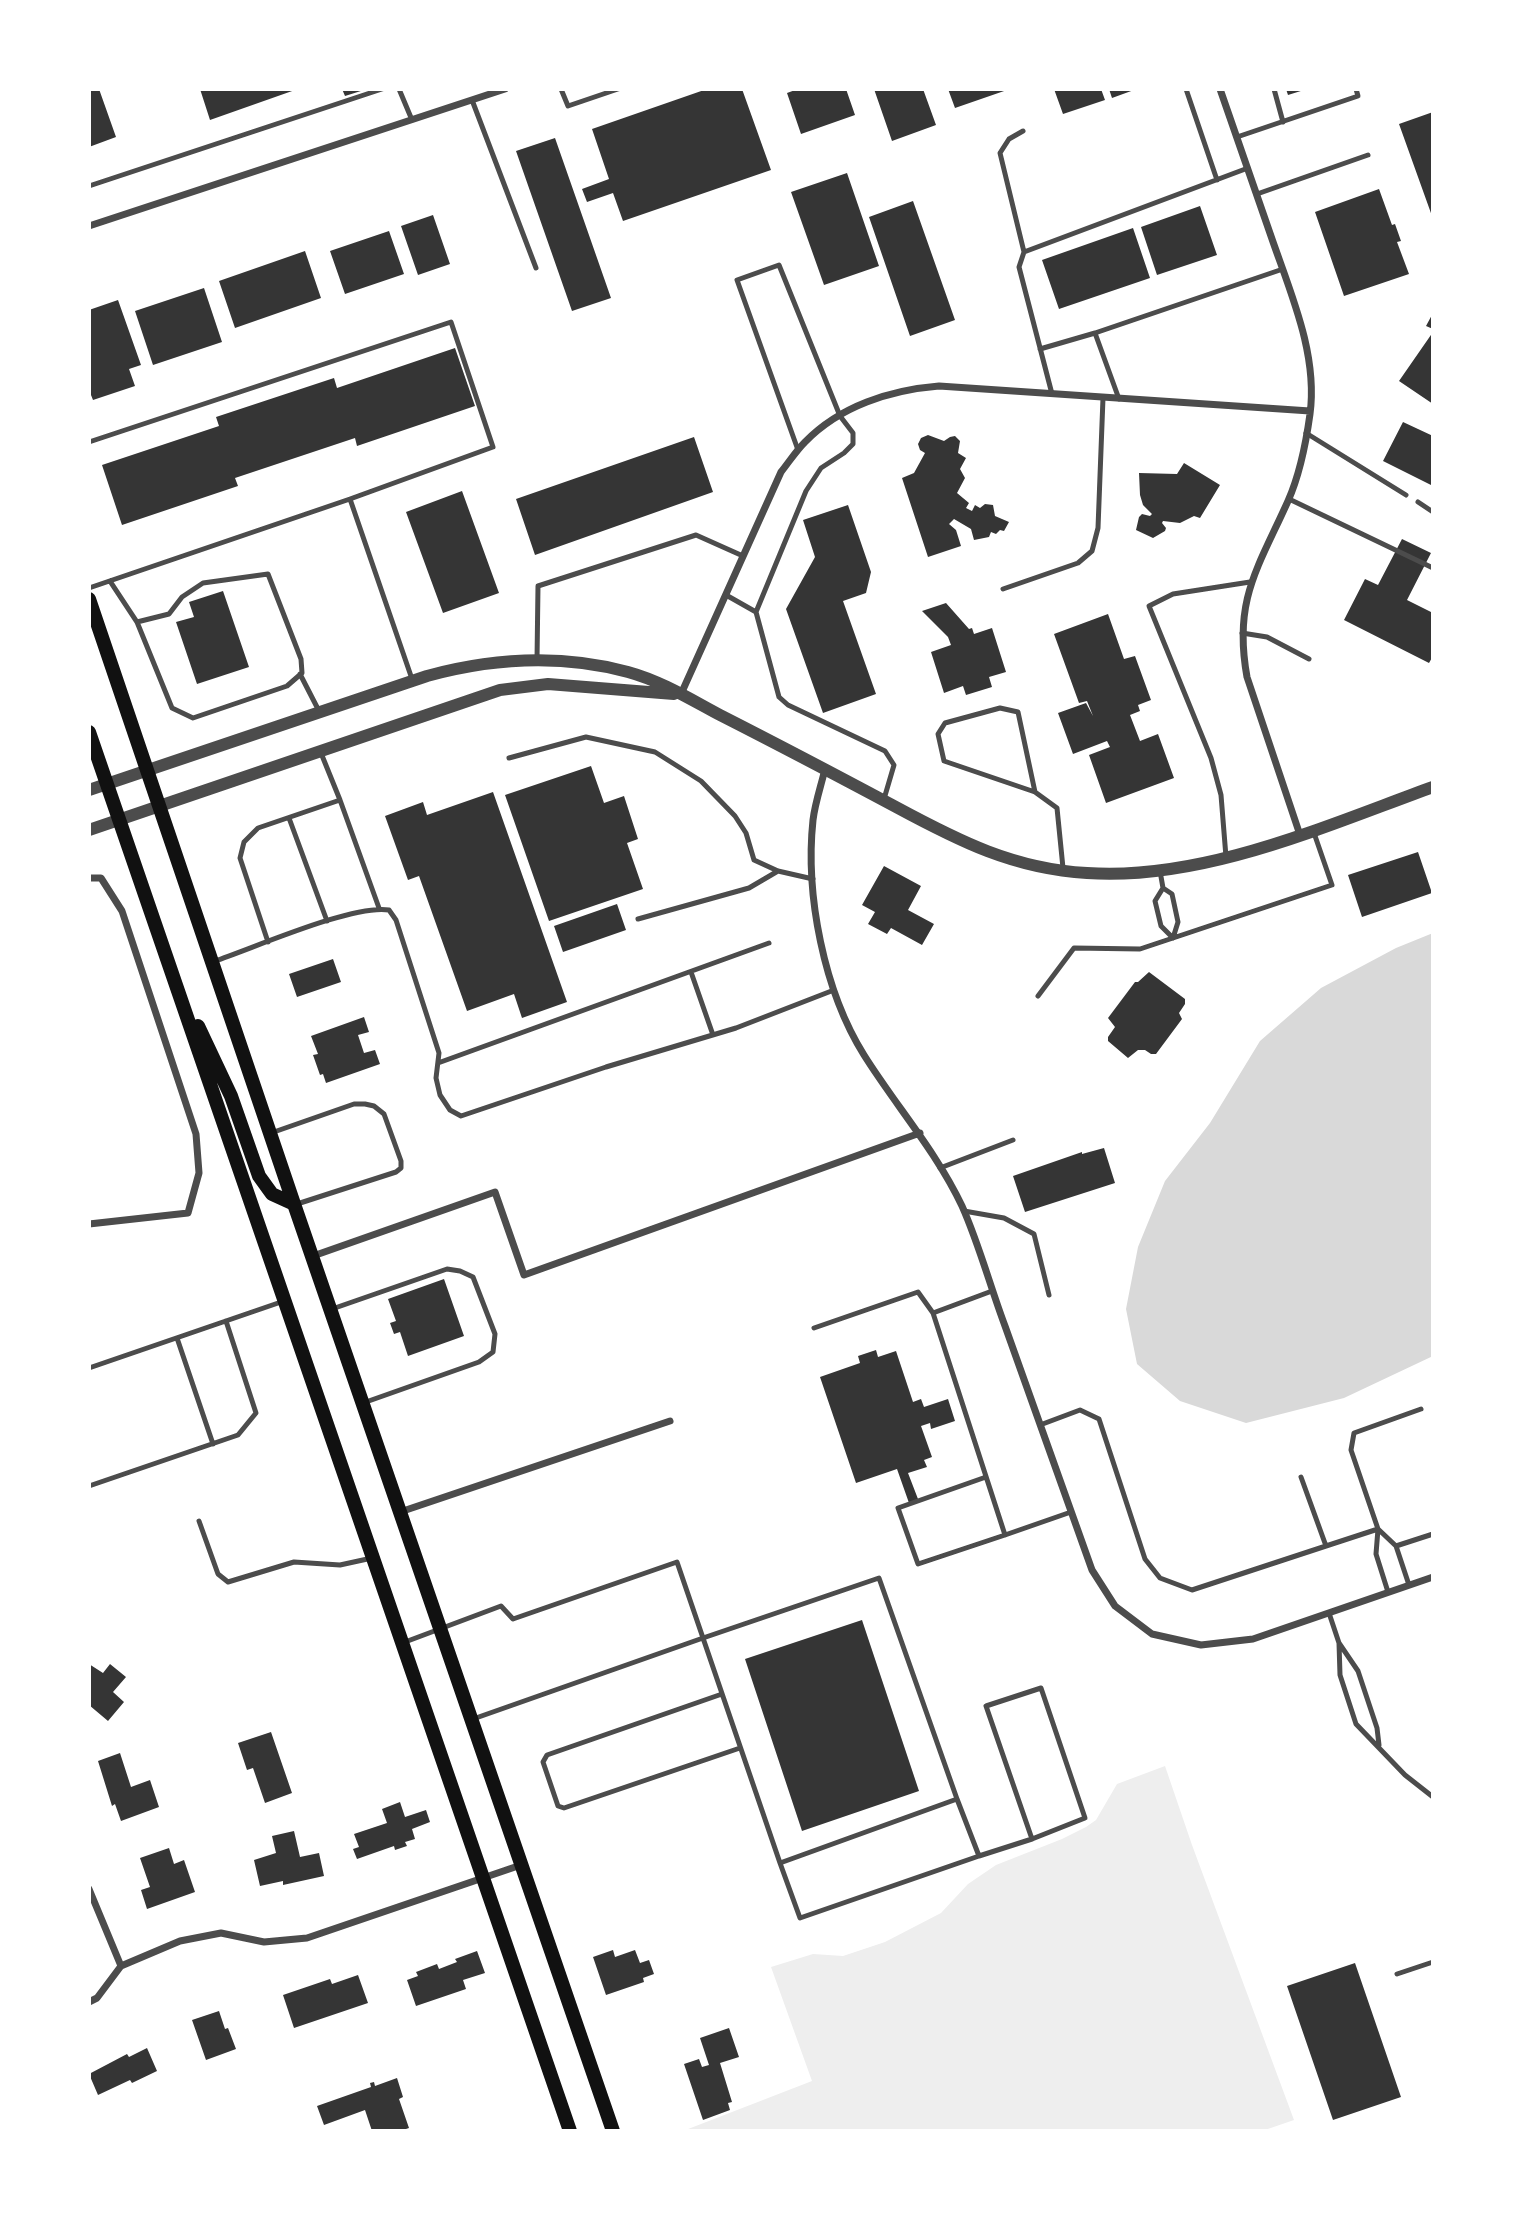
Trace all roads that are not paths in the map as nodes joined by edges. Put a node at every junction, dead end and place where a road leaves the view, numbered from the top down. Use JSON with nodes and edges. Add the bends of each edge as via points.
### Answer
{"nodes":[{"id":1,"x":382,"y":89,"type":"edge"},
{"id":2,"x":399,"y":89,"type":"edge"},
{"id":3,"x":505,"y":89,"type":"edge"},
{"id":4,"x":561,"y":89,"type":"edge"},
{"id":5,"x":618,"y":89,"type":"edge"},
{"id":6,"x":1186,"y":89,"type":"edge"},
{"id":7,"x":1220,"y":89,"type":"edge"},
{"id":8,"x":1274,"y":89,"type":"edge"},
{"id":9,"x":1356,"y":89,"type":"edge"},
{"id":10,"x":472,"y":100,"type":"junction"},
{"id":11,"x":412,"y":120,"type":"junction"},
{"id":12,"x":1283,"y":122,"type":"junction"},
{"id":13,"x":1023,"y":131,"type":"dead end"},
{"id":14,"x":1237,"y":137,"type":"junction"},
{"id":15,"x":1368,"y":155,"type":"dead end"},
{"id":16,"x":1248,"y":168,"type":"junction"},
{"id":17,"x":1217,"y":180,"type":"junction"},
{"id":18,"x":89,"y":186,"type":"edge"},
{"id":19,"x":1256,"y":194,"type":"junction"},
{"id":20,"x":89,"y":226,"type":"edge"},
{"id":21,"x":1024,"y":252,"type":"junction"},
{"id":22,"x":536,"y":268,"type":"dead end"},
{"id":23,"x":1283,"y":269,"type":"junction"},
{"id":24,"x":1095,"y":333,"type":"junction"},
{"id":25,"x":1040,"y":349,"type":"junction"},
{"id":26,"x":1052,"y":394,"type":"junction"},
{"id":27,"x":1103,"y":398,"type":"junction"},
{"id":28,"x":1119,"y":399,"type":"junction"},
{"id":29,"x":1310,"y":411,"type":"junction"},
{"id":30,"x":840,"y":415,"type":"junction"},
{"id":31,"x":1307,"y":433,"type":"junction"},
{"id":32,"x":89,"y":442,"type":"edge"},
{"id":33,"x":798,"y":450,"type":"junction"},
{"id":34,"x":1406,"y":495,"type":"dead end"},
{"id":35,"x":350,"y":499,"type":"junction"},
{"id":36,"x":1289,"y":499,"type":"junction"},
{"id":37,"x":1418,"y":502,"type":"dead end"},
{"id":38,"x":1433,"y":512,"type":"edge"},
{"id":39,"x":743,"y":556,"type":"junction"},
{"id":40,"x":1433,"y":568,"type":"edge"},
{"id":41,"x":110,"y":581,"type":"junction"},
{"id":42,"x":1250,"y":582,"type":"junction"},
{"id":43,"x":89,"y":588,"type":"edge"},
{"id":44,"x":1003,"y":589,"type":"dead end"},
{"id":45,"x":726,"y":595,"type":"junction"},
{"id":46,"x":89,"y":599,"type":"edge"},
{"id":47,"x":756,"y":612,"type":"junction"},
{"id":48,"x":137,"y":622,"type":"junction"},
{"id":49,"x":1242,"y":633,"type":"junction"},
{"id":50,"x":1309,"y":659,"type":"dead end"},
{"id":51,"x":537,"y":660,"type":"junction"},
{"id":52,"x":300,"y":674,"type":"junction"},
{"id":53,"x":413,"y":680,"type":"junction"},
{"id":54,"x":681,"y":694,"type":"junction"},
{"id":55,"x":319,"y":711,"type":"junction"},
{"id":56,"x":89,"y":732,"type":"edge"},
{"id":57,"x":320,"y":750,"type":"junction"},
{"id":58,"x":509,"y":758,"type":"dead end"},
{"id":59,"x":825,"y":768,"type":"junction"},
{"id":60,"x":148,"y":770,"type":"junction"},
{"id":61,"x":106,"y":784,"type":"junction"},
{"id":62,"x":1433,"y":787,"type":"edge"},
{"id":63,"x":89,"y":790,"type":"edge"},
{"id":64,"x":1035,"y":792,"type":"junction"},
{"id":65,"x":340,"y":800,"type":"junction"},
{"id":66,"x":884,"y":801,"type":"junction"},
{"id":67,"x":160,"y":806,"type":"junction"},
{"id":68,"x":289,"y":818,"type":"junction"},
{"id":69,"x":118,"y":820,"type":"junction"},
{"id":70,"x":89,"y":830,"type":"edge"},
{"id":71,"x":1313,"y":830,"type":"junction"},
{"id":72,"x":1300,"y":835,"type":"junction"},
{"id":73,"x":1226,"y":857,"type":"junction"},
{"id":74,"x":778,"y":870,"type":"junction"},
{"id":75,"x":1063,"y":871,"type":"junction"},
{"id":76,"x":1160,"y":871,"type":"junction"},
{"id":77,"x":89,"y":878,"type":"edge"},
{"id":78,"x":813,"y":879,"type":"junction"},
{"id":79,"x":1163,"y":888,"type":"junction"},
{"id":80,"x":379,"y":908,"type":"junction"},
{"id":81,"x":638,"y":919,"type":"dead end"},
{"id":82,"x":327,"y":921,"type":"junction"},
{"id":83,"x":1173,"y":938,"type":"junction"},
{"id":84,"x":268,"y":942,"type":"junction"},
{"id":85,"x":769,"y":943,"type":"dead end"},
{"id":86,"x":167,"y":962,"type":"junction"},
{"id":87,"x":213,"y":962,"type":"junction"},
{"id":88,"x":691,"y":972,"type":"junction"},
{"id":89,"x":834,"y":990,"type":"junction"},
{"id":90,"x":1038,"y":996,"type":"dead end"},
{"id":91,"x":713,"y":1035,"type":"junction"},
{"id":92,"x":438,"y":1063,"type":"junction"},
{"id":93,"x":271,"y":1133,"type":"junction"},
{"id":94,"x":920,"y":1133,"type":"junction"},
{"id":95,"x":1013,"y":1140,"type":"dead end"},
{"id":96,"x":940,"y":1168,"type":"junction"},
{"id":97,"x":294,"y":1205,"type":"junction"},
{"id":98,"x":964,"y":1211,"type":"junction"},
{"id":99,"x":89,"y":1224,"type":"edge"},
{"id":100,"x":313,"y":1256,"type":"junction"},
{"id":101,"x":992,"y":1291,"type":"junction"},
{"id":102,"x":1049,"y":1295,"type":"dead end"},
{"id":103,"x":284,"y":1301,"type":"junction"},
{"id":104,"x":331,"y":1309,"type":"junction"},
{"id":105,"x":933,"y":1313,"type":"junction"},
{"id":106,"x":226,"y":1321,"type":"junction"},
{"id":107,"x":814,"y":1328,"type":"dead end"},
{"id":108,"x":177,"y":1338,"type":"junction"},
{"id":109,"x":89,"y":1368,"type":"edge"},
{"id":110,"x":363,"y":1403,"type":"junction"},
{"id":111,"x":1421,"y":1409,"type":"dead end"},
{"id":112,"x":670,"y":1421,"type":"dead end"},
{"id":113,"x":1040,"y":1425,"type":"junction"},
{"id":114,"x":213,"y":1444,"type":"junction"},
{"id":115,"x":986,"y":1477,"type":"junction"},
{"id":116,"x":1301,"y":1477,"type":"dead end"},
{"id":117,"x":89,"y":1486,"type":"edge"},
{"id":118,"x":400,"y":1512,"type":"junction"},
{"id":119,"x":1071,"y":1512,"type":"junction"},
{"id":120,"x":199,"y":1521,"type":"dead end"},
{"id":121,"x":1378,"y":1529,"type":"junction"},
{"id":122,"x":1433,"y":1534,"type":"edge"},
{"id":123,"x":1005,"y":1535,"type":"junction"},
{"id":124,"x":1326,"y":1546,"type":"junction"},
{"id":125,"x":1396,"y":1546,"type":"junction"},
{"id":126,"x":372,"y":1558,"type":"junction"},
{"id":127,"x":1432,"y":1580,"type":"edge"},
{"id":128,"x":1409,"y":1585,"type":"junction"},
{"id":129,"x":1388,"y":1592,"type":"junction"},
{"id":130,"x":1329,"y":1613,"type":"junction"},
{"id":131,"x":440,"y":1629,"type":"junction"},
{"id":132,"x":703,"y":1638,"type":"junction"},
{"id":133,"x":402,"y":1643,"type":"junction"},
{"id":134,"x":1339,"y":1643,"type":"junction"},
{"id":135,"x":722,"y":1695,"type":"junction"},
{"id":136,"x":471,"y":1720,"type":"junction"},
{"id":137,"x":1379,"y":1745,"type":"junction"},
{"id":138,"x":740,"y":1748,"type":"junction"},
{"id":139,"x":1433,"y":1797,"type":"edge"},
{"id":140,"x":957,"y":1799,"type":"junction"},
{"id":141,"x":1032,"y":1839,"type":"junction"},
{"id":142,"x":979,"y":1856,"type":"junction"},
{"id":143,"x":780,"y":1863,"type":"junction"},
{"id":144,"x":521,"y":1865,"type":"junction"},
{"id":145,"x":483,"y":1878,"type":"junction"},
{"id":146,"x":89,"y":1889,"type":"edge"},
{"id":147,"x":1433,"y":1962,"type":"edge"},
{"id":148,"x":121,"y":1966,"type":"junction"},
{"id":149,"x":1397,"y":1974,"type":"dead end"},
{"id":150,"x":89,"y":2002,"type":"edge"},
{"id":151,"x":570,"y":2131,"type":"edge"},
{"id":152,"x":613,"y":2131,"type":"edge"}],
"edges":[{"from":1,"to":18,"type":"lane"},
{"from":2,"to":11,"type":"lane"},
{"from":3,"to":10,"type":"street"},
{"from":4,"to":5,"type":"lane","via":[[568,106]]},
{"from":6,"to":17,"type":"lane"},
{"from":7,"to":14,"type":"street"},
{"from":8,"to":12,"type":"lane"},
{"from":9,"to":12,"type":"lane","via":[[1358,96]]},
{"from":10,"to":11,"type":"street"},
{"from":10,"to":22,"type":"lane"},
{"from":11,"to":20,"type":"street"},
{"from":12,"to":14,"type":"lane"},
{"from":13,"to":21,"type":"lane","via":[[1009,138],[1000,153]]},
{"from":14,"to":16,"type":"street"},
{"from":15,"to":19,"type":"lane"},
{"from":16,"to":17,"type":"lane"},
{"from":16,"to":19,"type":"street"},
{"from":17,"to":21,"type":"lane"},
{"from":19,"to":23,"type":"street"},
{"from":21,"to":25,"type":"lane","via":[[1019,267]]},
{"from":23,"to":24,"type":"lane"},
{"from":23,"to":29,"type":"street","via":[[1301,323],[1310,374]]},
{"from":24,"to":25,"type":"lane"},
{"from":24,"to":28,"type":"lane"},
{"from":25,"to":26,"type":"lane"},
{"from":26,"to":27,"type":"street"},
{"from":26,"to":30,"type":"street","via":[[911,388]]},
{"from":27,"to":28,"type":"street"},
{"from":27,"to":44,"type":"lane","via":[[1098,528],[1092,551],[1078,563]]},
{"from":28,"to":29,"type":"street"},
{"from":29,"to":31,"type":"street"},
{"from":30,"to":33,"type":"street"},
{"from":30,"to":33,"type":"lane","via":[[779,265],[737,280]]},
{"from":30,"to":47,"type":"lane","via":[[853,433],[853,444],[821,468],[806,491]]},
{"from":31,"to":34,"type":"lane"},
{"from":31,"to":36,"type":"street"},
{"from":32,"to":35,"type":"lane","via":[[451,322],[493,447]]},
{"from":33,"to":39,"type":"street","via":[[781,472]]},
{"from":35,"to":41,"type":"lane"},
{"from":35,"to":53,"type":"lane"},
{"from":36,"to":40,"type":"lane"},
{"from":36,"to":42,"type":"street"},
{"from":37,"to":38,"type":"lane"},
{"from":39,"to":45,"type":"street"},
{"from":39,"to":51,"type":"lane","via":[[696,534],[538,586]]},
{"from":41,"to":43,"type":"lane"},
{"from":41,"to":48,"type":"lane"},
{"from":42,"to":49,"type":"street"},
{"from":42,"to":73,"type":"lane","via":[[1173,594],[1149,606],[1211,758],[1221,795]]},
{"from":45,"to":47,"type":"lane"},
{"from":45,"to":54,"type":"street"},
{"from":46,"to":60,"type":"main road"},
{"from":47,"to":66,"type":"lane","via":[[779,697],[885,751],[890,758],[894,765]]},
{"from":48,"to":52,"type":"lane","via":[[172,708],[193,718],[286,686]]},
{"from":48,"to":52,"type":"lane","via":[[169,614],[182,597],[203,583],[268,574],[301,659]]},
{"from":49,"to":50,"type":"lane","via":[[1267,637]]},
{"from":49,"to":72,"type":"street","via":[[1247,677]]},
{"from":51,"to":53,"type":"street","via":[[473,665]]},
{"from":51,"to":54,"type":"street","via":[[627,672]]},
{"from":52,"to":55,"type":"lane"},
{"from":53,"to":55,"type":"street"},
{"from":54,"to":57,"type":"street","via":[[574,685],[512,688],[475,696]]},
{"from":54,"to":59,"type":"street"},
{"from":55,"to":60,"type":"street"},
{"from":56,"to":61,"type":"main road"},
{"from":57,"to":65,"type":"lane"},
{"from":57,"to":67,"type":"street"},
{"from":58,"to":74,"type":"lane","via":[[586,737],[655,752],[701,781],[735,816],[754,860]]},
{"from":59,"to":66,"type":"street"},
{"from":59,"to":78,"type":"street","via":[[813,820]]},
{"from":60,"to":61,"type":"street"},
{"from":60,"to":67,"type":"main road"},
{"from":61,"to":63,"type":"street"},
{"from":61,"to":69,"type":"main road"},
{"from":62,"to":71,"type":"street"},
{"from":64,"to":64,"type":"lane","via":[[944,761],[938,734],[945,723],[1000,708],[1018,712]]},
{"from":64,"to":75,"type":"lane","via":[[1057,808]]},
{"from":65,"to":68,"type":"lane"},
{"from":65,"to":80,"type":"lane"},
{"from":66,"to":75,"type":"street","via":[[998,857]]},
{"from":67,"to":69,"type":"street"},
{"from":67,"to":87,"type":"main road"},
{"from":68,"to":82,"type":"lane"},
{"from":68,"to":84,"type":"lane","via":[[258,828],[244,842],[240,858]]},
{"from":69,"to":70,"type":"street"},
{"from":69,"to":86,"type":"main road"},
{"from":71,"to":72,"type":"street"},
{"from":71,"to":83,"type":"lane","via":[[1332,885]]},
{"from":72,"to":73,"type":"street"},
{"from":73,"to":76,"type":"street"},
{"from":74,"to":78,"type":"lane"},
{"from":74,"to":81,"type":"lane","via":[[749,888]]},
{"from":75,"to":76,"type":"street"},
{"from":76,"to":79,"type":"lane"},
{"from":77,"to":99,"type":"street","via":[[101,878],[122,911],[196,1135],[200,1173],[188,1213]]},
{"from":78,"to":89,"type":"street","via":[[817,924]]},
{"from":79,"to":83,"type":"lane","via":[[1172,894],[1178,922]]},
{"from":79,"to":83,"type":"lane","via":[[1155,901],[1161,926]]},
{"from":80,"to":82,"type":"lane"},
{"from":80,"to":92,"type":"lane","via":[[389,910],[396,920],[439,1052]]},
{"from":82,"to":84,"type":"lane"},
{"from":83,"to":90,"type":"lane","via":[[1140,949],[1074,948]]},
{"from":84,"to":87,"type":"lane"},
{"from":85,"to":88,"type":"lane"},
{"from":86,"to":97,"type":"main road","via":[[231,1096],[259,1176],[272,1194]]},
{"from":86,"to":103,"type":"main road"},
{"from":87,"to":93,"type":"main road"},
{"from":88,"to":91,"type":"lane"},
{"from":88,"to":92,"type":"lane"},
{"from":89,"to":91,"type":"lane"},
{"from":89,"to":94,"type":"street","via":[[863,1054]]},
{"from":91,"to":92,"type":"lane","via":[[461,1116],[450,1110],[440,1095]]},
{"from":93,"to":97,"type":"main road"},
{"from":93,"to":97,"type":"lane","via":[[365,1104],[384,1114],[401,1161],[396,1172]]},
{"from":94,"to":96,"type":"street"},
{"from":94,"to":100,"type":"street","via":[[524,1275],[495,1192]]},
{"from":95,"to":96,"type":"lane"},
{"from":96,"to":98,"type":"street"},
{"from":97,"to":100,"type":"main road"},
{"from":98,"to":101,"type":"street"},
{"from":98,"to":102,"type":"lane","via":[[1004,1218],[1034,1234]]},
{"from":100,"to":104,"type":"main road"},
{"from":101,"to":105,"type":"lane"},
{"from":101,"to":113,"type":"street"},
{"from":103,"to":106,"type":"lane"},
{"from":103,"to":126,"type":"main road"},
{"from":104,"to":110,"type":"main road"},
{"from":104,"to":110,"type":"lane","via":[[447,1269],[473,1277],[486,1307],[495,1334],[493,1352],[480,1362]]},
{"from":105,"to":107,"type":"lane","via":[[918,1292]]},
{"from":105,"to":115,"type":"lane"},
{"from":106,"to":108,"type":"lane"},
{"from":106,"to":114,"type":"lane","via":[[257,1413],[238,1435]]},
{"from":108,"to":109,"type":"lane"},
{"from":108,"to":114,"type":"lane"},
{"from":110,"to":118,"type":"main road"},
{"from":111,"to":121,"type":"lane","via":[[1354,1433],[1351,1450]]},
{"from":112,"to":118,"type":"street"},
{"from":113,"to":119,"type":"street"},
{"from":113,"to":124,"type":"lane","via":[[1080,1410],[1099,1419],[1145,1559],[1160,1578],[1192,1590]]},
{"from":114,"to":117,"type":"lane"},
{"from":115,"to":123,"type":"lane"},
{"from":115,"to":123,"type":"lane","via":[[898,1508],[918,1564]]},
{"from":116,"to":124,"type":"lane"},
{"from":118,"to":131,"type":"main road"},
{"from":119,"to":123,"type":"lane"},
{"from":119,"to":130,"type":"street","via":[[1092,1570],[1115,1606],[1152,1633],[1201,1645],[1240,1641]]},
{"from":120,"to":126,"type":"lane","via":[[218,1574],[228,1582],[294,1562],[340,1565]]},
{"from":121,"to":124,"type":"lane"},
{"from":121,"to":125,"type":"lane"},
{"from":121,"to":129,"type":"lane","via":[[1376,1554]]},
{"from":122,"to":125,"type":"lane"},
{"from":125,"to":128,"type":"lane"},
{"from":126,"to":133,"type":"main road"},
{"from":127,"to":128,"type":"street"},
{"from":128,"to":129,"type":"street"},
{"from":129,"to":130,"type":"street"},
{"from":130,"to":134,"type":"lane"},
{"from":131,"to":132,"type":"lane","via":[[501,1606],[513,1619],[677,1562]]},
{"from":131,"to":133,"type":"lane"},
{"from":131,"to":136,"type":"main road"},
{"from":132,"to":135,"type":"lane"},
{"from":132,"to":136,"type":"lane"},
{"from":132,"to":140,"type":"lane","via":[[879,1578]]},
{"from":133,"to":145,"type":"main road"},
{"from":134,"to":137,"type":"lane","via":[[1358,1671]]},
{"from":134,"to":137,"type":"lane","via":[[1340,1675],[1356,1724]]},
{"from":135,"to":138,"type":"lane"},
{"from":135,"to":138,"type":"lane","via":[[547,1755],[543,1762],[558,1806],[564,1808]]},
{"from":136,"to":144,"type":"main road"},
{"from":137,"to":139,"type":"lane","via":[[1405,1775]]},
{"from":138,"to":143,"type":"lane"},
{"from":140,"to":142,"type":"lane"},
{"from":140,"to":143,"type":"lane"},
{"from":141,"to":141,"type":"lane","via":[[986,1706],[1041,1688],[1085,1818]]},
{"from":141,"to":142,"type":"lane"},
{"from":142,"to":143,"type":"lane","via":[[800,1918]]},
{"from":144,"to":145,"type":"street"},
{"from":144,"to":152,"type":"main road"},
{"from":145,"to":148,"type":"street","via":[[307,1938],[264,1942],[221,1933],[180,1941]]},
{"from":145,"to":151,"type":"main road"},
{"from":146,"to":148,"type":"street"},
{"from":147,"to":149,"type":"lane"},
{"from":148,"to":150,"type":"street"}]}
